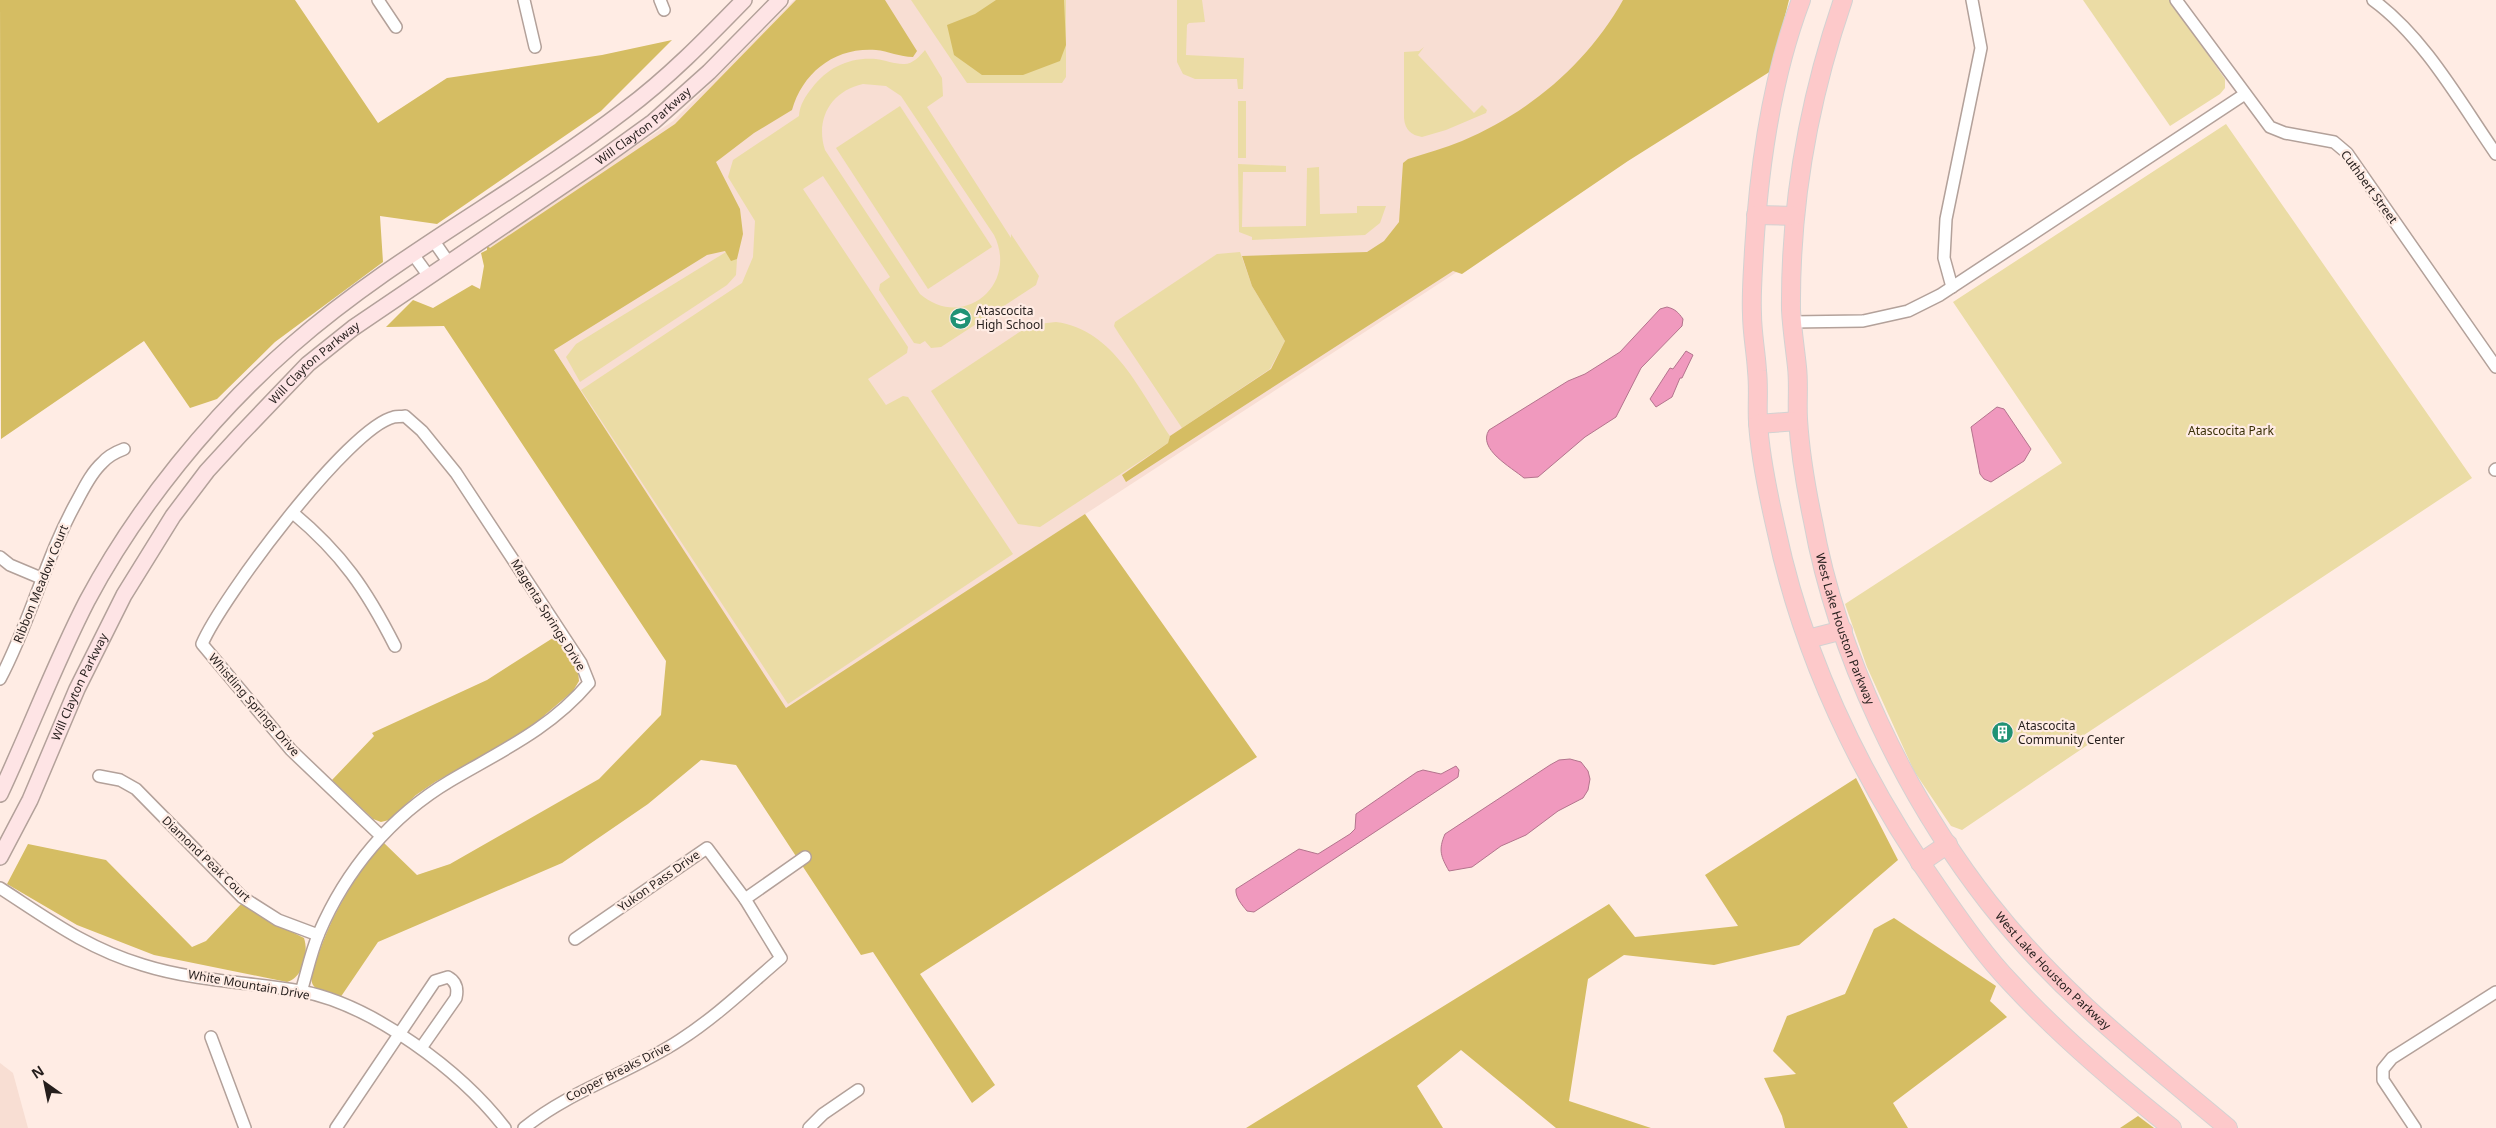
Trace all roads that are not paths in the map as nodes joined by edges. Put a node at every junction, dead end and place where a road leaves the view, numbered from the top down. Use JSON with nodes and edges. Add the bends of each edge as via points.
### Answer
{"nodes":[{"id":1,"x":378,"y":0,"type":"edge"},
{"id":2,"x":524,"y":0,"type":"edge"},
{"id":3,"x":744,"y":0,"type":"edge"},
{"id":4,"x":780,"y":0,"type":"edge"},
{"id":5,"x":1801,"y":0,"type":"edge"},
{"id":6,"x":1843,"y":0,"type":"edge"},
{"id":7,"x":1972,"y":0,"type":"edge"},
{"id":8,"x":2176,"y":0,"type":"edge"},
{"id":9,"x":2373,"y":0,"type":"edge"},
{"id":10,"x":396,"y":26,"type":"dead end"},
{"id":11,"x":535,"y":47,"type":"dead end"},
{"id":12,"x":2245,"y":94,"type":"junction"},
{"id":13,"x":2496,"y":154,"type":"edge"},
{"id":14,"x":1756,"y":215,"type":"junction"},
{"id":15,"x":1795,"y":216,"type":"junction"},
{"id":16,"x":433,"y":240,"type":"junction"},
{"id":17,"x":412,"y":253,"type":"junction"},
{"id":18,"x":448,"y":263,"type":"junction"},
{"id":19,"x":428,"y":275,"type":"junction"},
{"id":20,"x":1952,"y":287,"type":"junction"},
{"id":21,"x":1792,"y":322,"type":"junction"},
{"id":22,"x":291,"y":346,"type":"junction"},
{"id":23,"x":308,"y":364,"type":"junction"},
{"id":24,"x":2496,"y":367,"type":"edge"},
{"id":25,"x":405,"y":416,"type":"joint"},
{"id":26,"x":1798,"y":421,"type":"junction"},
{"id":27,"x":1758,"y":424,"type":"junction"},
{"id":28,"x":124,"y":448,"type":"dead end"},
{"id":29,"x":292,"y":513,"type":"junction"},
{"id":30,"x":0,"y":557,"type":"edge"},
{"id":31,"x":41,"y":578,"type":"junction"},
{"id":32,"x":1843,"y":630,"type":"junction"},
{"id":33,"x":1808,"y":639,"type":"junction"},
{"id":34,"x":395,"y":646,"type":"dead end"},
{"id":35,"x":0,"y":679,"type":"edge"},
{"id":36,"x":99,"y":776,"type":"dead end"},
{"id":37,"x":0,"y":794,"type":"edge"},
{"id":38,"x":381,"y":836,"type":"junction"},
{"id":39,"x":1948,"y":844,"type":"junction"},
{"id":40,"x":0,"y":857,"type":"edge"},
{"id":41,"x":805,"y":857,"type":"dead end"},
{"id":42,"x":1920,"y":863,"type":"junction"},
{"id":43,"x":0,"y":888,"type":"edge"},
{"id":44,"x":745,"y":899,"type":"junction"},
{"id":45,"x":318,"y":936,"type":"junction"},
{"id":46,"x":575,"y":939,"type":"dead end"},
{"id":47,"x":781,"y":958,"type":"joint"},
{"id":48,"x":301,"y":992,"type":"junction"},
{"id":49,"x":2496,"y":992,"type":"edge"},
{"id":50,"x":400,"y":1034,"type":"junction"},
{"id":51,"x":211,"y":1037,"type":"dead end"},
{"id":52,"x":421,"y":1048,"type":"junction"},
{"id":53,"x":858,"y":1090,"type":"dead end"},
{"id":54,"x":245,"y":1128,"type":"edge"},
{"id":55,"x":336,"y":1128,"type":"edge"},
{"id":56,"x":505,"y":1128,"type":"edge"},
{"id":57,"x":524,"y":1128,"type":"edge"},
{"id":58,"x":809,"y":1128,"type":"edge"},
{"id":59,"x":2172,"y":1128,"type":"edge"},
{"id":60,"x":2228,"y":1128,"type":"edge"},
{"id":61,"x":2415,"y":1128,"type":"edge"}],
"edges":[{"from":1,"to":10,"type":"street"},
{"from":2,"to":11,"type":"street"},
{"from":3,"to":16,"type":"main road","name":"Will Clayton Parkway","via":[[627,109]]},
{"from":4,"to":18,"type":"main road","name":"Will Clayton Parkway","via":[[709,72],[653,122]]},
{"from":5,"to":14,"type":"main road","via":[[1782,63],[1765,142]]},
{"from":6,"to":15,"type":"main road","name":"West Lake Houston Parkway","via":[[1821,73]]},
{"from":7,"to":20,"type":"street","via":[[1981,48],[1946,219],[1944,258]]},
{"from":8,"to":12,"type":"street","name":"Cuthbert Street"},
{"from":9,"to":13,"type":"street","via":[[2390,12],[2419,44]]},
{"from":12,"to":20,"type":"street"},
{"from":12,"to":24,"type":"street","name":"Cuthbert Street","via":[[2270,127],[2334,142],[2347,154]]},
{"from":14,"to":15,"type":"main road"},
{"from":14,"to":27,"type":"main road","via":[[1751,310],[1758,372]]},
{"from":15,"to":21,"type":"main road","name":"West Lake Houston Parkway"},
{"from":16,"to":17,"type":"main road","name":"Will Clayton Parkway"},
{"from":16,"to":18,"type":"street"},
{"from":17,"to":19,"type":"street"},
{"from":17,"to":22,"type":"main road","name":"Will Clayton Parkway"},
{"from":18,"to":19,"type":"main road","name":"Will Clayton Parkway"},
{"from":19,"to":23,"type":"main road","name":"Will Clayton Parkway"},
{"from":20,"to":21,"type":"street","via":[[1908,311],[1863,321]]},
{"from":21,"to":26,"type":"main road","name":"West Lake Houston Parkway","via":[[1798,369]]},
{"from":22,"to":23,"type":"main road"},
{"from":22,"to":37,"type":"main road","name":"Will Clayton Parkway","via":[[217,418],[127,534],[68,639]]},
{"from":23,"to":40,"type":"main road","name":"Will Clayton Parkway","via":[[207,471],[150,550],[100,641],[30,800]]},
{"from":25,"to":29,"type":"street","name":"Whistling Springs Drive","via":[[393,417],[360,441]]},
{"from":25,"to":38,"type":"street","name":"Magenta Springs Drive","via":[[422,431],[456,473],[581,663],[589,683],[576,699],[544,725],[423,799]]},
{"from":26,"to":27,"type":"main road"},
{"from":26,"to":32,"type":"main road","name":"West Lake Houston Parkway","via":[[1813,522]]},
{"from":27,"to":33,"type":"main road","via":[[1776,532]]},
{"from":28,"to":31,"type":"street","name":"Ribbon Meadow Court","via":[[94,471],[64,523]]},
{"from":29,"to":34,"type":"street","via":[[314,530],[354,575]]},
{"from":29,"to":38,"type":"street","name":"Whistling Springs Drive","via":[[231,593],[202,644],[291,750]]},
{"from":30,"to":31,"type":"street","via":[[10,565]]},
{"from":31,"to":35,"type":"street","name":"Ribbon Meadow Court","via":[[21,635]]},
{"from":32,"to":33,"type":"main road"},
{"from":32,"to":39,"type":"main road","name":"West Lake Houston Parkway","via":[[1906,777]]},
{"from":33,"to":42,"type":"main road","via":[[1826,691],[1854,749]]},
{"from":36,"to":45,"type":"street","name":"Diamond Peak Court","via":[[120,780],[136,789],[242,897],[278,920]]},
{"from":38,"to":45,"type":"street","name":"Magenta Springs Drive","via":[[346,882]]},
{"from":39,"to":42,"type":"main road"},
{"from":39,"to":60,"type":"main road","name":"West Lake Houston Parkway","via":[[2027,948],[2090,1013]]},
{"from":41,"to":44,"type":"street"},
{"from":42,"to":59,"type":"main road","via":[[1968,932],[2009,981],[2084,1057]]},
{"from":43,"to":48,"type":"street","name":"White Mountain Drive","via":[[63,931],[121,958],[170,972]]},
{"from":44,"to":46,"type":"street","name":"Yukon Pass Drive","via":[[706,848]]},
{"from":44,"to":47,"type":"street","name":"Yukon Pass Drive"},
{"from":45,"to":48,"type":"street","name":"Magenta Springs Drive"},
{"from":47,"to":57,"type":"street","name":"Cooper Breaks Drive","via":[[680,1040],[636,1066],[571,1096]]},
{"from":48,"to":50,"type":"street","name":"White Mountain Drive","via":[[346,1007]]},
{"from":49,"to":61,"type":"street","via":[[2392,1058],[2383,1069],[2383,1080]]},
{"from":50,"to":52,"type":"street","name":"White Mountain Drive"},
{"from":50,"to":52,"type":"street","via":[[435,981],[442,978],[452,980],[458,991],[456,998]]},
{"from":50,"to":55,"type":"street"},
{"from":51,"to":54,"type":"street"},
{"from":52,"to":56,"type":"street","name":"White Mountain Drive","via":[[474,1093]]},
{"from":53,"to":58,"type":"street"}]}
